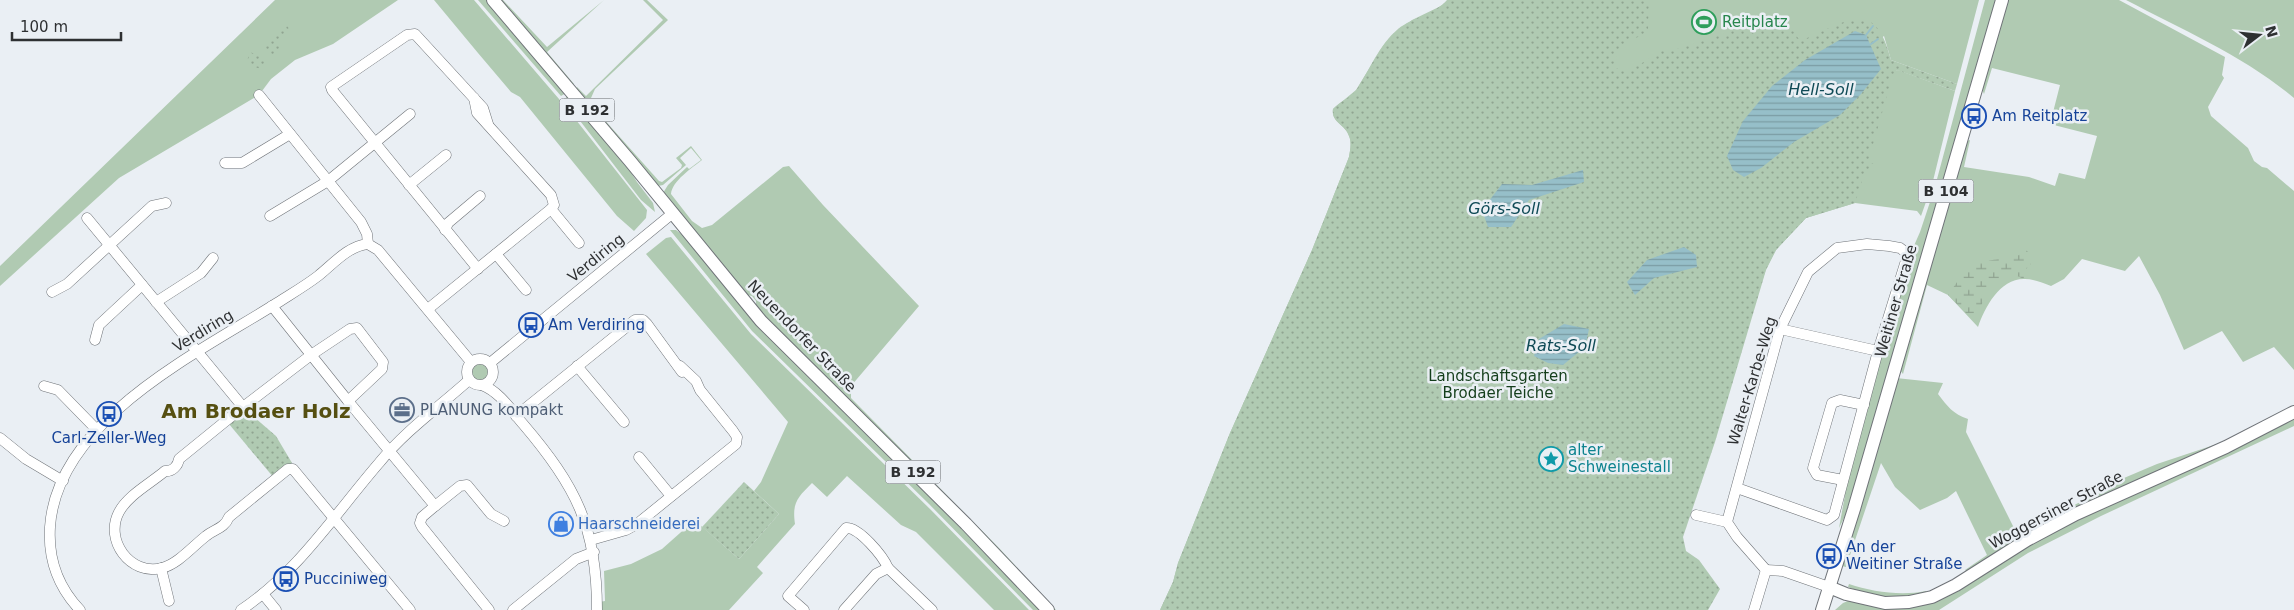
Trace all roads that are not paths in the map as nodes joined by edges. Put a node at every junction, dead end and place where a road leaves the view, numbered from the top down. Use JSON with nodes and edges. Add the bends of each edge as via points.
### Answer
{"nodes":[{"id":1,"x":493,"y":0,"type":"edge"},
{"id":2,"x":2002,"y":0,"type":"edge"},
{"id":3,"x":259,"y":95,"type":"dead end"},
{"id":4,"x":410,"y":114,"type":"dead end"},
{"id":5,"x":290,"y":134,"type":"junction"},
{"id":6,"x":374,"y":143,"type":"junction"},
{"id":7,"x":446,"y":155,"type":"dead end"},
{"id":8,"x":225,"y":163,"type":"dead end"},
{"id":9,"x":328,"y":181,"type":"junction"},
{"id":10,"x":409,"y":185,"type":"junction"},
{"id":11,"x":480,"y":196,"type":"dead end"},
{"id":12,"x":166,"y":203,"type":"dead end"},
{"id":13,"x":551,"y":209,"type":"junction"},
{"id":14,"x":673,"y":213,"type":"junction"},
{"id":15,"x":270,"y":216,"type":"dead end"},
{"id":16,"x":87,"y":218,"type":"dead end"},
{"id":17,"x":445,"y":230,"type":"junction"},
{"id":18,"x":579,"y":243,"type":"dead end"},
{"id":19,"x":368,"y":244,"type":"junction"},
{"id":20,"x":109,"y":245,"type":"junction"},
{"id":21,"x":496,"y":254,"type":"junction"},
{"id":22,"x":213,"y":258,"type":"dead end"},
{"id":23,"x":478,"y":269,"type":"junction"},
{"id":24,"x":142,"y":285,"type":"junction"},
{"id":25,"x":526,"y":290,"type":"dead end"},
{"id":26,"x":52,"y":292,"type":"dead end"},
{"id":27,"x":156,"y":302,"type":"junction"},
{"id":28,"x":272,"y":306,"type":"junction"},
{"id":29,"x":428,"y":309,"type":"junction"},
{"id":30,"x":1780,"y":330,"type":"junction"},
{"id":31,"x":95,"y":340,"type":"dead end"},
{"id":32,"x":197,"y":351,"type":"junction"},
{"id":33,"x":1878,"y":351,"type":"junction"},
{"id":34,"x":311,"y":355,"type":"junction"},
{"id":35,"x":471,"y":362,"type":"junction"},
{"id":36,"x":490,"y":364,"type":"junction"},
{"id":37,"x":577,"y":366,"type":"junction"},
{"id":38,"x":492,"y":378,"type":"junction"},
{"id":39,"x":469,"y":380,"type":"junction"},
{"id":40,"x":482,"y":385,"type":"junction"},
{"id":41,"x":44,"y":386,"type":"dead end"},
{"id":42,"x":502,"y":398,"type":"junction"},
{"id":43,"x":348,"y":401,"type":"junction"},
{"id":44,"x":1864,"y":405,"type":"junction"},
{"id":45,"x":243,"y":407,"type":"junction"},
{"id":46,"x":2294,"y":412,"type":"edge"},
{"id":47,"x":516,"y":416,"type":"junction"},
{"id":48,"x":624,"y":422,"type":"dead end"},
{"id":49,"x":97,"y":430,"type":"junction"},
{"id":50,"x":0,"y":438,"type":"edge"},
{"id":51,"x":390,"y":451,"type":"junction"},
{"id":52,"x":639,"y":457,"type":"dead end"},
{"id":53,"x":63,"y":480,"type":"junction"},
{"id":54,"x":1843,"y":480,"type":"junction"},
{"id":55,"x":1737,"y":488,"type":"junction"},
{"id":56,"x":672,"y":496,"type":"junction"},
{"id":57,"x":435,"y":506,"type":"junction"},
{"id":58,"x":1696,"y":514,"type":"dead end"},
{"id":59,"x":334,"y":518,"type":"junction"},
{"id":60,"x":504,"y":521,"type":"dead end"},
{"id":61,"x":1727,"y":522,"type":"junction"},
{"id":62,"x":591,"y":540,"type":"junction"},
{"id":63,"x":594,"y":552,"type":"junction"},
{"id":64,"x":161,"y":568,"type":"junction"},
{"id":65,"x":888,"y":568,"type":"junction"},
{"id":66,"x":1766,"y":570,"type":"junction"},
{"id":67,"x":1829,"y":587,"type":"junction"},
{"id":68,"x":263,"y":594,"type":"junction"},
{"id":69,"x":169,"y":601,"type":"dead end"},
{"id":70,"x":80,"y":610,"type":"edge"},
{"id":71,"x":241,"y":610,"type":"edge"},
{"id":72,"x":276,"y":610,"type":"edge"},
{"id":73,"x":410,"y":610,"type":"edge"},
{"id":74,"x":489,"y":610,"type":"edge"},
{"id":75,"x":513,"y":610,"type":"edge"},
{"id":76,"x":597,"y":610,"type":"edge"},
{"id":77,"x":804,"y":610,"type":"edge"},
{"id":78,"x":844,"y":610,"type":"edge"},
{"id":79,"x":932,"y":610,"type":"edge"},
{"id":80,"x":1048,"y":610,"type":"edge"},
{"id":81,"x":1754,"y":610,"type":"edge"},
{"id":82,"x":1822,"y":610,"type":"edge"}],
"edges":[{"from":1,"to":14,"type":"main road","name":"Neuendorfer Straße","number":"B 192"},
{"from":2,"to":67,"type":"main road","name":"Weitiner Straße","number":"B 104"},
{"from":3,"to":5,"type":"street"},
{"from":4,"to":6,"type":"street"},
{"from":5,"to":8,"type":"street","via":[[242,163]]},
{"from":5,"to":9,"type":"street"},
{"from":6,"to":9,"type":"street"},
{"from":6,"to":10,"type":"street"},
{"from":6,"to":13,"type":"street","via":[[331,87],[407,35],[419,36],[473,97],[488,124],[551,196],[554,205]]},
{"from":7,"to":10,"type":"street"},
{"from":9,"to":15,"type":"street"},
{"from":9,"to":19,"type":"street","via":[[361,222]]},
{"from":10,"to":17,"type":"street"},
{"from":11,"to":17,"type":"street","via":[[448,223]]},
{"from":12,"to":20,"type":"street","via":[[152,206]]},
{"from":13,"to":18,"type":"street"},
{"from":13,"to":21,"type":"street"},
{"from":14,"to":36,"type":"street","name":"Verdiring"},
{"from":14,"to":80,"type":"main road","name":"Neuendorfer Straße","number":"B 192","via":[[761,320]]},
{"from":16,"to":20,"type":"street"},
{"from":17,"to":23,"type":"street"},
{"from":19,"to":28,"type":"street","name":"Verdiring","via":[[351,250]]},
{"from":19,"to":29,"type":"street","via":[[386,257]]},
{"from":20,"to":24,"type":"street"},
{"from":20,"to":26,"type":"street","via":[[67,284]]},
{"from":21,"to":23,"type":"street"},
{"from":21,"to":25,"type":"street"},
{"from":22,"to":27,"type":"street","via":[[201,273]]},
{"from":23,"to":29,"type":"street"},
{"from":24,"to":27,"type":"street"},
{"from":24,"to":31,"type":"street","via":[[98,325]]},
{"from":27,"to":32,"type":"street"},
{"from":28,"to":32,"type":"street","name":"Verdiring"},
{"from":28,"to":34,"type":"street"},
{"from":29,"to":35,"type":"street"},
{"from":30,"to":33,"type":"street"},
{"from":30,"to":33,"type":"street","name":"Walter-Karbe-Weg","via":[[1808,272],[1837,248],[1867,244],[1889,246],[1908,254]]},
{"from":30,"to":55,"type":"street","name":"Walter-Karbe-Weg"},
{"from":32,"to":45,"type":"street"},
{"from":32,"to":49,"type":"street","name":"Verdiring","via":[[144,388]]},
{"from":33,"to":44,"type":"street"},
{"from":34,"to":43,"type":"street"},
{"from":34,"to":43,"type":"street","via":[[350,328],[357,328],[383,365]]},
{"from":34,"to":45,"type":"street"},
{"from":35,"to":36,"type":"street","via":[[481,358]]},
{"from":35,"to":39,"type":"street","via":[[467,370]]},
{"from":36,"to":38,"type":"street"},
{"from":37,"to":47,"type":"street"},
{"from":37,"to":48,"type":"street"},
{"from":37,"to":56,"type":"street","via":[[639,319],[691,374],[733,431],[737,442],[734,447]]},
{"from":38,"to":40,"type":"street"},
{"from":38,"to":42,"type":"street"},
{"from":39,"to":40,"type":"street"},
{"from":39,"to":51,"type":"street"},
{"from":40,"to":42,"type":"street"},
{"from":41,"to":49,"type":"street","via":[[58,390]]},
{"from":42,"to":47,"type":"street"},
{"from":43,"to":51,"type":"street"},
{"from":44,"to":54,"type":"street"},
{"from":44,"to":54,"type":"street","via":[[1840,400],[1832,403],[1813,468],[1817,475]]},
{"from":45,"to":64,"type":"street","via":[[179,459],[167,465],[165,471],[122,507],[115,529],[119,548],[130,561],[145,568]]},
{"from":46,"to":67,"type":"main road","name":"Woggersiner Straße","via":[[2226,447],[2076,514],[1932,597],[1885,603]]},
{"from":47,"to":62,"type":"street","via":[[564,476],[579,504]]},
{"from":49,"to":53,"type":"street","name":"Verdiring"},
{"from":50,"to":53,"type":"street","via":[[26,459]]},
{"from":51,"to":57,"type":"street"},
{"from":51,"to":59,"type":"street"},
{"from":52,"to":56,"type":"street"},
{"from":53,"to":70,"type":"street","name":"Verdiring","via":[[52,513],[52,558],[64,590]]},
{"from":54,"to":55,"type":"street","via":[[1831,519],[1827,520]]},
{"from":55,"to":61,"type":"street","name":"Walter-Karbe-Weg"},
{"from":56,"to":62,"type":"street","via":[[637,524]]},
{"from":57,"to":60,"type":"street","via":[[460,486],[467,485],[491,514]]},
{"from":57,"to":74,"type":"street","via":[[422,517],[422,527]]},
{"from":58,"to":61,"type":"street"},
{"from":59,"to":64,"type":"street","via":[[296,471],[290,468],[229,518],[225,525],[211,532],[170,565]]},
{"from":59,"to":68,"type":"street","via":[[310,549]]},
{"from":59,"to":73,"type":"street"},
{"from":61,"to":66,"type":"street"},
{"from":62,"to":63,"type":"street"},
{"from":63,"to":75,"type":"street","via":[[576,559]]},
{"from":63,"to":76,"type":"street"},
{"from":64,"to":69,"type":"street"},
{"from":65,"to":77,"type":"street","via":[[882,556],[856,530],[846,528],[788,596]]},
{"from":65,"to":78,"type":"street","via":[[876,574]]},
{"from":65,"to":79,"type":"street"},
{"from":66,"to":67,"type":"street","via":[[1784,572]]},
{"from":66,"to":81,"type":"street"},
{"from":67,"to":82,"type":"main road","name":"Weitiner Straße","number":"B 104"},
{"from":68,"to":71,"type":"street"},
{"from":68,"to":72,"type":"street"}]}
